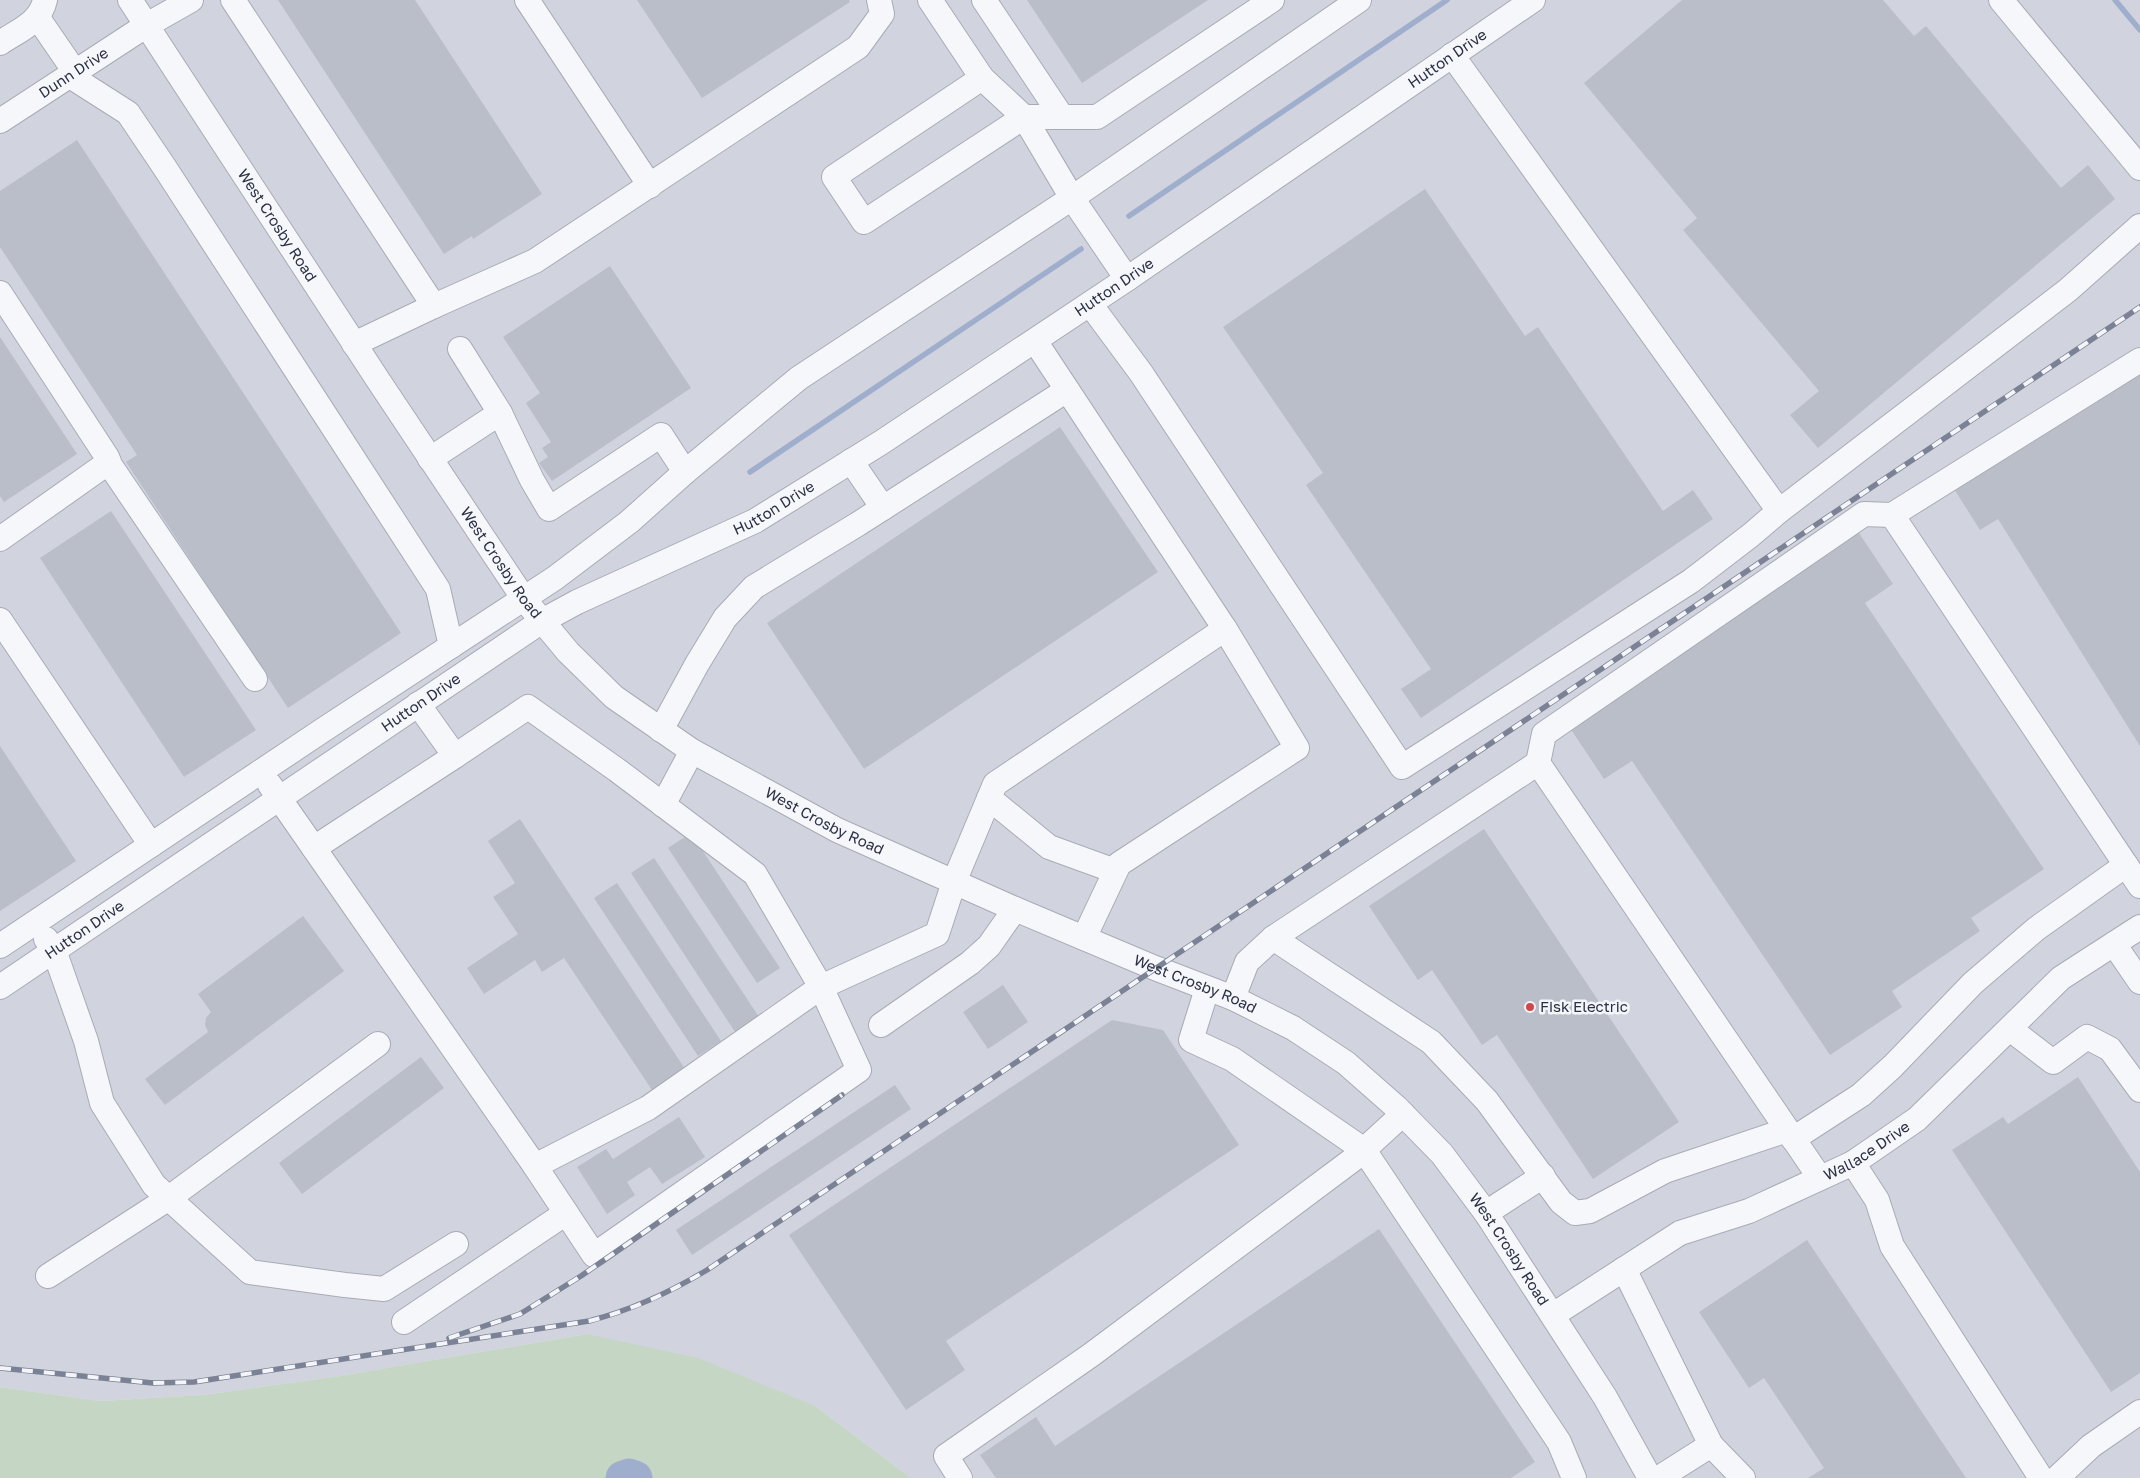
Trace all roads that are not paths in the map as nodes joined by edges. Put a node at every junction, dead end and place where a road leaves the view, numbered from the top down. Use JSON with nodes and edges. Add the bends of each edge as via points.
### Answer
{"nodes":[{"id":1,"x":130,"y":0,"type":"edge"},
{"id":2,"x":191,"y":0,"type":"edge"},
{"id":3,"x":233,"y":0,"type":"edge"},
{"id":4,"x":527,"y":0,"type":"edge"},
{"id":5,"x":879,"y":0,"type":"edge"},
{"id":6,"x":930,"y":0,"type":"edge"},
{"id":7,"x":984,"y":0,"type":"edge"},
{"id":8,"x":1272,"y":0,"type":"edge"},
{"id":9,"x":1359,"y":0,"type":"edge"},
{"id":10,"x":1533,"y":0,"type":"edge"},
{"id":11,"x":2001,"y":0,"type":"edge"},
{"id":12,"x":42,"y":9,"type":"edge"},
{"id":13,"x":147,"y":25,"type":"junction"},
{"id":14,"x":0,"y":43,"type":"edge"},
{"id":15,"x":1452,"y":55,"type":"junction"},
{"id":16,"x":73,"y":74,"type":"junction"},
{"id":17,"x":982,"y":78,"type":"junction"},
{"id":18,"x":1024,"y":117,"type":"junction"},
{"id":19,"x":1062,"y":117,"type":"junction"},
{"id":20,"x":0,"y":122,"type":"edge"},
{"id":21,"x":2140,"y":168,"type":"edge"},
{"id":22,"x":650,"y":186,"type":"junction"},
{"id":23,"x":1072,"y":198,"type":"junction"},
{"id":24,"x":2140,"y":226,"type":"edge"},
{"id":25,"x":1127,"y":279,"type":"junction"},
{"id":26,"x":0,"y":293,"type":"edge"},
{"id":27,"x":1090,"y":304,"type":"junction"},
{"id":28,"x":434,"y":306,"type":"junction"},
{"id":29,"x":1035,"y":341,"type":"junction"},
{"id":30,"x":354,"y":344,"type":"junction"},
{"id":31,"x":460,"y":349,"type":"dead end"},
{"id":32,"x":2140,"y":360,"type":"edge"},
{"id":33,"x":1067,"y":390,"type":"junction"},
{"id":34,"x":500,"y":413,"type":"junction"},
{"id":35,"x":430,"y":458,"type":"junction"},
{"id":36,"x":851,"y":461,"type":"junction"},
{"id":37,"x":109,"y":462,"type":"junction"},
{"id":38,"x":685,"y":472,"type":"junction"},
{"id":39,"x":883,"y":508,"type":"junction"},
{"id":40,"x":1779,"y":510,"type":"junction"},
{"id":41,"x":1892,"y":515,"type":"junction"},
{"id":42,"x":0,"y":539,"type":"edge"},
{"id":43,"x":524,"y":599,"type":"junction"},
{"id":44,"x":0,"y":620,"type":"edge"},
{"id":45,"x":542,"y":621,"type":"junction"},
{"id":46,"x":1224,"y":629,"type":"junction"},
{"id":47,"x":451,"y":646,"type":"junction"},
{"id":48,"x":254,"y":679,"type":"dead end"},
{"id":49,"x":418,"y":704,"type":"junction"},
{"id":50,"x":661,"y":730,"type":"junction"},
{"id":51,"x":692,"y":751,"type":"junction"},
{"id":52,"x":454,"y":756,"type":"junction"},
{"id":53,"x":1538,"y":763,"type":"junction"},
{"id":54,"x":261,"y":772,"type":"junction"},
{"id":55,"x":280,"y":798,"type":"junction"},
{"id":56,"x":989,"y":798,"type":"junction"},
{"id":57,"x":663,"y":805,"type":"junction"},
{"id":58,"x":151,"y":845,"type":"junction"},
{"id":59,"x":314,"y":848,"type":"junction"},
{"id":60,"x":2134,"y":870,"type":"edge"},
{"id":61,"x":1115,"y":871,"type":"junction"},
{"id":62,"x":954,"y":882,"type":"junction"},
{"id":63,"x":1015,"y":909,"type":"junction"},
{"id":64,"x":35,"y":922,"type":"junction"},
{"id":65,"x":2140,"y":927,"type":"edge"},
{"id":66,"x":1084,"y":938,"type":"junction"},
{"id":67,"x":1273,"y":938,"type":"junction"},
{"id":68,"x":2114,"y":944,"type":"junction"},
{"id":69,"x":0,"y":946,"type":"edge"},
{"id":70,"x":54,"y":950,"type":"junction"},
{"id":71,"x":2140,"y":982,"type":"edge"},
{"id":72,"x":0,"y":987,"type":"edge"},
{"id":73,"x":821,"y":987,"type":"junction"},
{"id":74,"x":1206,"y":988,"type":"junction"},
{"id":75,"x":1233,"y":998,"type":"junction"},
{"id":76,"x":881,"y":1025,"type":"dead end"},
{"id":77,"x":2010,"y":1028,"type":"junction"},
{"id":78,"x":378,"y":1044,"type":"dead end"},
{"id":79,"x":2140,"y":1090,"type":"edge"},
{"id":80,"x":1403,"y":1114,"type":"junction"},
{"id":81,"x":1790,"y":1134,"type":"junction"},
{"id":82,"x":1364,"y":1150,"type":"junction"},
{"id":83,"x":1852,"y":1163,"type":"junction"},
{"id":84,"x":535,"y":1166,"type":"junction"},
{"id":85,"x":1543,"y":1176,"type":"junction"},
{"id":86,"x":1820,"y":1178,"type":"junction"},
{"id":87,"x":169,"y":1198,"type":"junction"},
{"id":88,"x":566,"y":1213,"type":"junction"},
{"id":89,"x":1486,"y":1213,"type":"junction"},
{"id":90,"x":456,"y":1244,"type":"dead end"},
{"id":91,"x":1624,"y":1269,"type":"junction"},
{"id":92,"x":48,"y":1276,"type":"dead end"},
{"id":93,"x":1553,"y":1315,"type":"junction"},
{"id":94,"x":404,"y":1322,"type":"dead end"},
{"id":95,"x":2140,"y":1412,"type":"edge"},
{"id":96,"x":1711,"y":1445,"type":"junction"},
{"id":97,"x":960,"y":1478,"type":"edge"},
{"id":98,"x":1574,"y":1478,"type":"edge"},
{"id":99,"x":1650,"y":1478,"type":"edge"},
{"id":100,"x":1659,"y":1478,"type":"edge"},
{"id":101,"x":1743,"y":1478,"type":"edge"},
{"id":102,"x":2041,"y":1478,"type":"edge"},
{"id":103,"x":2057,"y":1478,"type":"edge"}],
"edges":[{"from":1,"to":13,"type":"street","name":"West Crosby Road"},
{"from":2,"to":13,"type":"street","name":"Dunn Drive"},
{"from":3,"to":28,"type":"street"},
{"from":4,"to":22,"type":"street"},
{"from":5,"to":22,"type":"street","via":[[882,14],[858,47]]},
{"from":6,"to":17,"type":"street"},
{"from":7,"to":19,"type":"street"},
{"from":8,"to":19,"type":"street","via":[[1098,117]]},
{"from":9,"to":23,"type":"street","name":"Hutton Drive"},
{"from":10,"to":15,"type":"street","name":"Hutton Drive"},
{"from":11,"to":21,"type":"street"},
{"from":12,"to":14,"type":"street"},
{"from":12,"to":16,"type":"street"},
{"from":13,"to":16,"type":"street","name":"Dunn Drive"},
{"from":13,"to":30,"type":"street","name":"West Crosby Road"},
{"from":15,"to":25,"type":"street","name":"Hutton Drive"},
{"from":15,"to":40,"type":"street"},
{"from":16,"to":20,"type":"street","name":"Dunn Drive"},
{"from":16,"to":47,"type":"street","via":[[128,113],[165,168],[438,589]]},
{"from":17,"to":18,"type":"street"},
{"from":17,"to":18,"type":"street","via":[[834,177],[864,222]]},
{"from":18,"to":19,"type":"street"},
{"from":18,"to":23,"type":"street"},
{"from":22,"to":28,"type":"street","via":[[535,261]]},
{"from":23,"to":25,"type":"street"},
{"from":23,"to":38,"type":"street","name":"Hutton Drive","via":[[799,378]]},
{"from":24,"to":40,"type":"street","via":[[2068,290]]},
{"from":25,"to":27,"type":"street","name":"Hutton Drive"},
{"from":26,"to":37,"type":"street"},
{"from":27,"to":29,"type":"street","name":"Hutton Drive"},
{"from":27,"to":40,"type":"street","via":[[1141,373],[1402,768],[1690,581]]},
{"from":28,"to":30,"type":"street"},
{"from":29,"to":33,"type":"street"},
{"from":29,"to":36,"type":"street","name":"Hutton Drive"},
{"from":30,"to":35,"type":"street","name":"West Crosby Road"},
{"from":31,"to":34,"type":"street"},
{"from":32,"to":41,"type":"street"},
{"from":33,"to":39,"type":"street"},
{"from":33,"to":46,"type":"street"},
{"from":34,"to":35,"type":"street"},
{"from":34,"to":38,"type":"street","via":[[549,509],[661,436]]},
{"from":35,"to":43,"type":"street","name":"West Crosby Road"},
{"from":36,"to":39,"type":"street"},
{"from":36,"to":45,"type":"street","name":"Hutton Drive","via":[[755,521]]},
{"from":37,"to":42,"type":"street"},
{"from":37,"to":48,"type":"street"},
{"from":38,"to":43,"type":"street","name":"Hutton Drive","via":[[629,522]]},
{"from":39,"to":50,"type":"street","via":[[754,587],[725,618]]},
{"from":41,"to":53,"type":"street","via":[[1864,514],[1544,734]]},
{"from":41,"to":60,"type":"street"},
{"from":43,"to":45,"type":"street","name":"West Crosby Road"},
{"from":43,"to":47,"type":"street","name":"Hutton Drive"},
{"from":44,"to":58,"type":"street"},
{"from":45,"to":49,"type":"street","name":"Hutton Drive"},
{"from":45,"to":50,"type":"street","name":"West Crosby Road","via":[[614,697]]},
{"from":46,"to":56,"type":"street","via":[[995,784]]},
{"from":46,"to":61,"type":"street","via":[[1297,748],[1119,864]]},
{"from":47,"to":54,"type":"street","name":"Hutton Drive"},
{"from":49,"to":52,"type":"street"},
{"from":49,"to":55,"type":"street","name":"Hutton Drive"},
{"from":50,"to":51,"type":"street","name":"West Crosby Road"},
{"from":51,"to":57,"type":"street"},
{"from":51,"to":62,"type":"street","name":"West Crosby Road","via":[[837,830]]},
{"from":52,"to":57,"type":"street","via":[[528,707]]},
{"from":52,"to":59,"type":"street"},
{"from":53,"to":67,"type":"street"},
{"from":53,"to":81,"type":"street"},
{"from":54,"to":55,"type":"street"},
{"from":54,"to":58,"type":"street","name":"Hutton Drive"},
{"from":55,"to":59,"type":"street"},
{"from":55,"to":70,"type":"street","name":"Hutton Drive"},
{"from":56,"to":61,"type":"street","via":[[1049,847]]},
{"from":56,"to":62,"type":"street"},
{"from":57,"to":73,"type":"street","via":[[755,874]]},
{"from":58,"to":64,"type":"street","name":"Hutton Drive"},
{"from":59,"to":84,"type":"street"},
{"from":60,"to":81,"type":"street","via":[[2036,928],[1973,983],[1861,1095]]},
{"from":61,"to":66,"type":"street"},
{"from":62,"to":63,"type":"street","name":"West Crosby Road"},
{"from":62,"to":73,"type":"street","via":[[937,934]]},
{"from":63,"to":66,"type":"street","name":"West Crosby Road"},
{"from":63,"to":76,"type":"street","via":[[989,946],[970,963]]},
{"from":64,"to":69,"type":"street","name":"Hutton Drive"},
{"from":64,"to":70,"type":"street"},
{"from":65,"to":68,"type":"street","name":"Wallace Drive"},
{"from":66,"to":74,"type":"street","name":"West Crosby Road"},
{"from":67,"to":75,"type":"street","via":[[1247,962]]},
{"from":67,"to":85,"type":"street","via":[[1431,1042],[1487,1102]]},
{"from":68,"to":71,"type":"street"},
{"from":68,"to":77,"type":"street","name":"Wallace Drive","via":[[2061,978]]},
{"from":70,"to":72,"type":"street","name":"Hutton Drive"},
{"from":70,"to":87,"type":"street","via":[[86,1041],[102,1103],[154,1185]]},
{"from":73,"to":84,"type":"street","via":[[648,1108]]},
{"from":73,"to":88,"type":"street","via":[[859,1070],[594,1255]]},
{"from":74,"to":75,"type":"street","name":"West Crosby Road"},
{"from":74,"to":82,"type":"street","via":[[1191,1040],[1232,1059]]},
{"from":75,"to":80,"type":"street","name":"West Crosby Road","via":[[1293,1028],[1346,1062]]},
{"from":77,"to":79,"type":"street","via":[[2053,1062],[2087,1037],[2110,1050]]},
{"from":77,"to":83,"type":"street","name":"Wallace Drive","via":[[1917,1119]]},
{"from":78,"to":87,"type":"street"},
{"from":80,"to":82,"type":"street"},
{"from":80,"to":89,"type":"street","name":"West Crosby Road","via":[[1442,1154]]},
{"from":81,"to":85,"type":"street","via":[[1665,1171],[1590,1211],[1575,1214],[1561,1202]]},
{"from":81,"to":86,"type":"street"},
{"from":82,"to":97,"type":"street","via":[[1091,1355],[946,1456]]},
{"from":82,"to":98,"type":"street","via":[[1559,1442]]},
{"from":83,"to":86,"type":"street","name":"Wallace Drive"},
{"from":83,"to":102,"type":"street","via":[[1877,1200],[1892,1246]]},
{"from":84,"to":88,"type":"street"},
{"from":85,"to":89,"type":"street"},
{"from":86,"to":91,"type":"street","name":"Wallace Drive","via":[[1749,1210],[1680,1233]]},
{"from":87,"to":90,"type":"street","via":[[250,1272],[384,1289]]},
{"from":87,"to":92,"type":"street"},
{"from":88,"to":94,"type":"street"},
{"from":89,"to":93,"type":"street","name":"West Crosby Road"},
{"from":91,"to":93,"type":"street","name":"Wallace Drive"},
{"from":91,"to":96,"type":"street"},
{"from":93,"to":99,"type":"street","name":"West Crosby Road","via":[[1605,1397]]},
{"from":95,"to":103,"type":"street","via":[[2091,1446]]},
{"from":96,"to":100,"type":"street"},
{"from":96,"to":101,"type":"street"}]}
